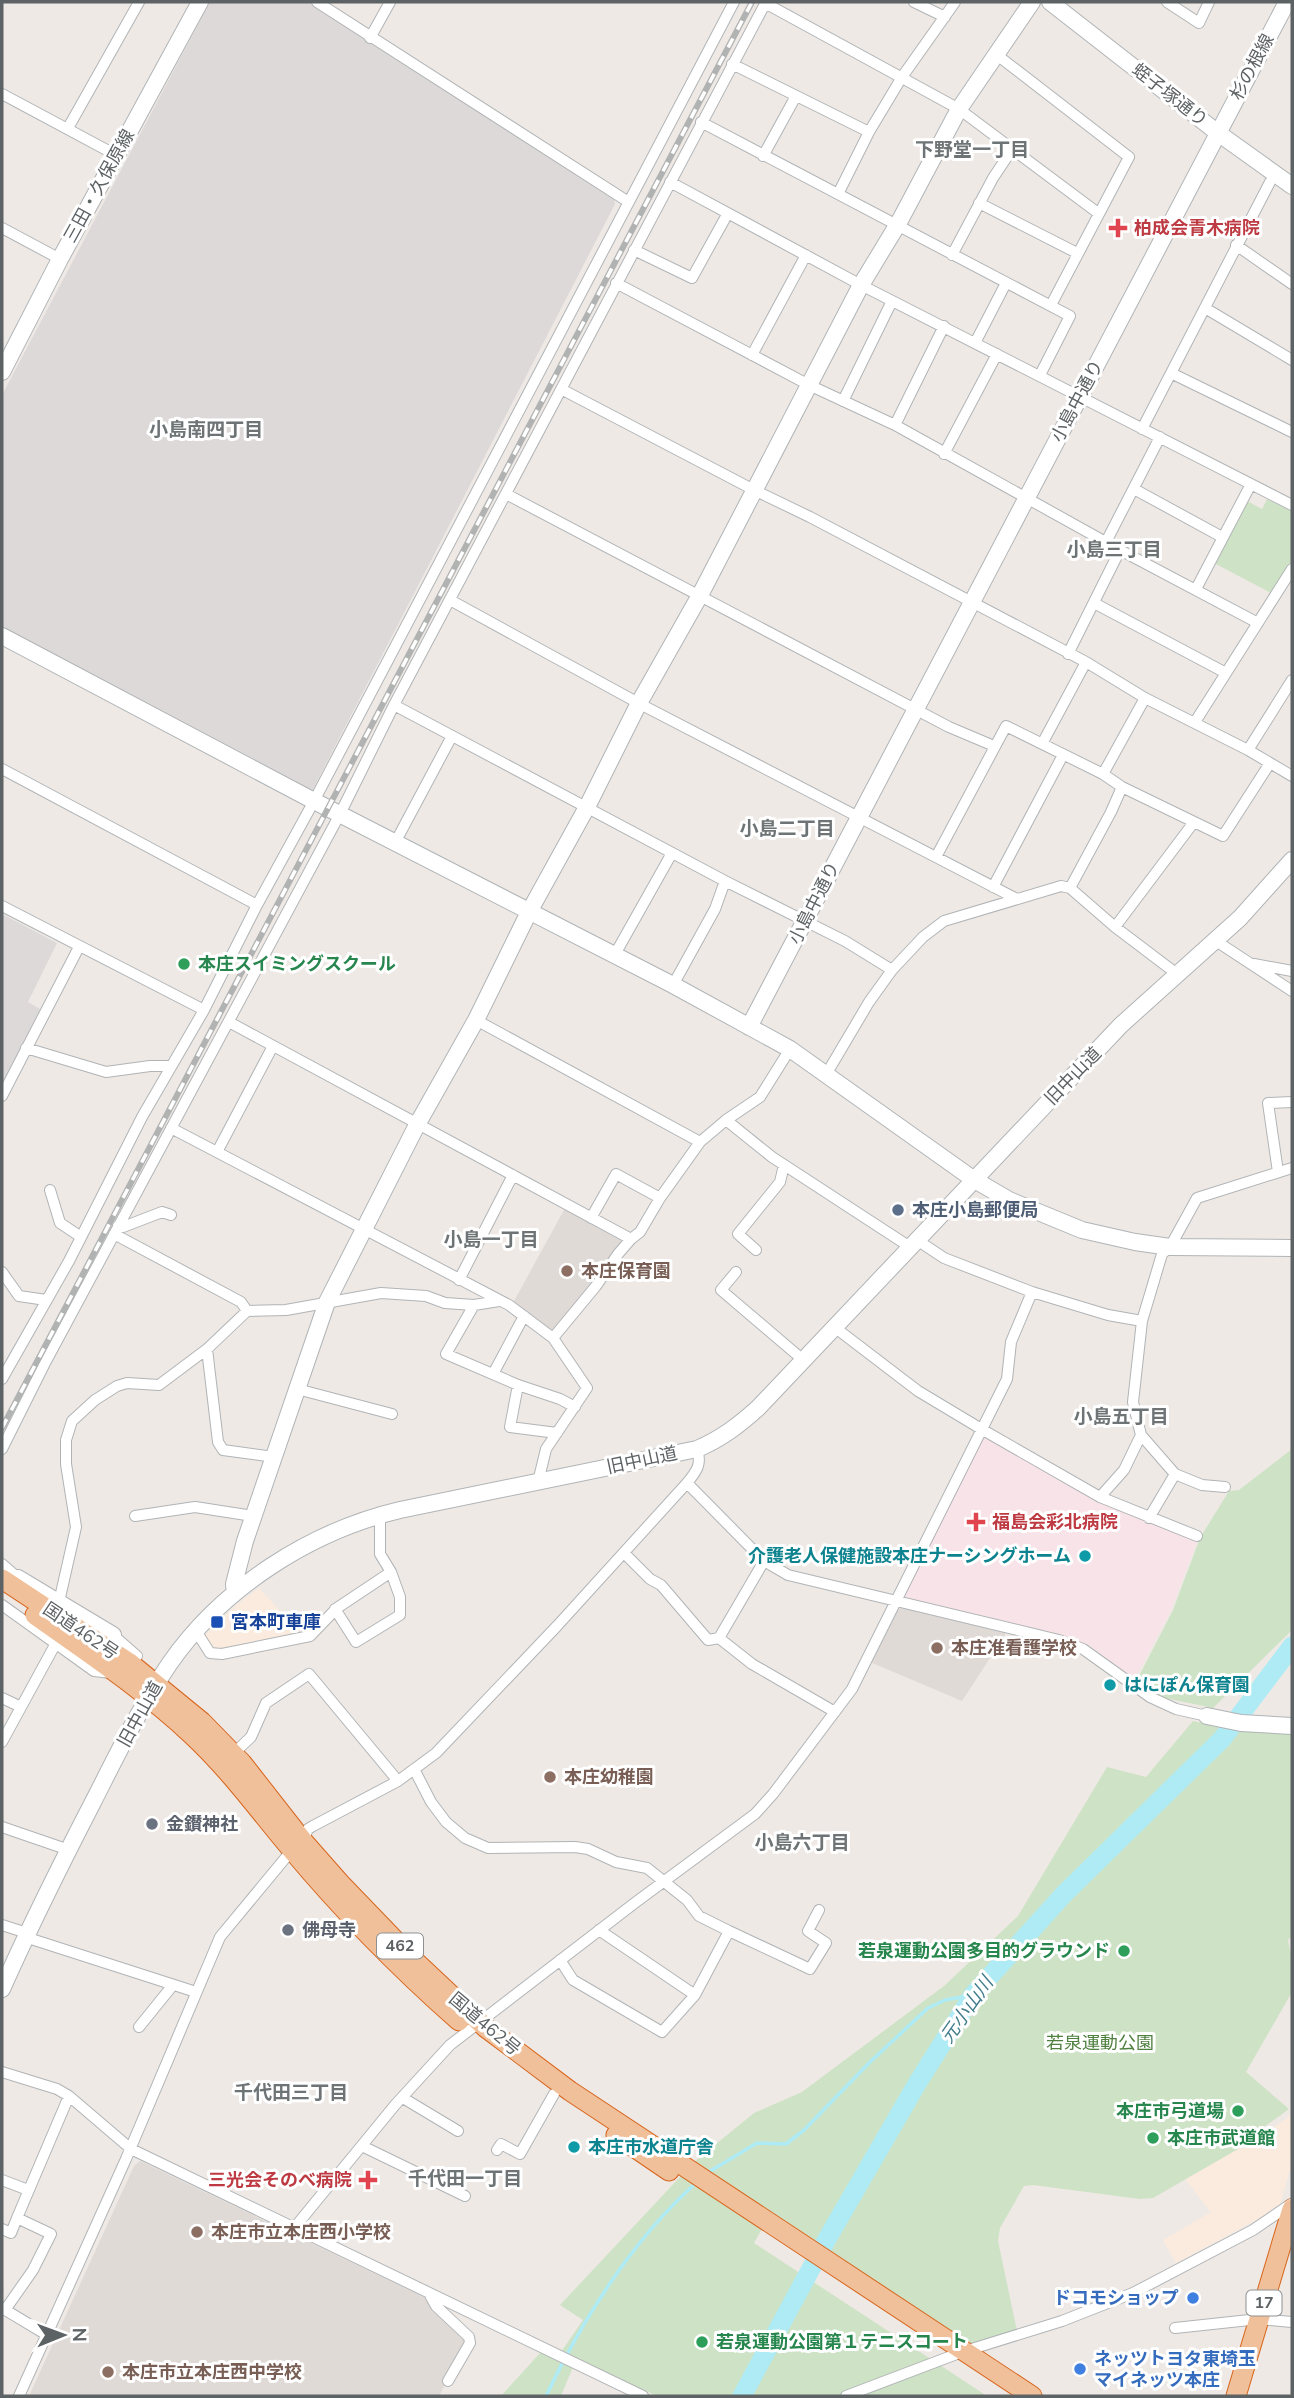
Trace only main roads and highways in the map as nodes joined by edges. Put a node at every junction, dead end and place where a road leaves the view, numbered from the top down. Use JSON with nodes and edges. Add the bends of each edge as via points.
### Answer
{"nodes":[{"id":1,"x":10,"y":1578,"type":"edge"},
{"id":2,"x":2,"y":1593,"type":"edge"},
{"id":3,"x":30,"y":1604,"type":"junction"},
{"id":4,"x":152,"y":1690,"type":"junction"},
{"id":5,"x":303,"y":1839,"type":"junction"},
{"id":6,"x":475,"y":2026,"type":"junction"},
{"id":7,"x":678,"y":2170,"type":"junction"},
{"id":8,"x":1292,"y":2209,"type":"edge"},
{"id":9,"x":957,"y":2354,"type":"junction"},
{"id":10,"x":1011,"y":2396,"type":"edge"},
{"id":11,"x":1032,"y":2396,"type":"edge"},
{"id":12,"x":1236,"y":2396,"type":"edge"}],
"edges":[{"from":1,"to":3,"type":"highway","name":"国道462号","number":"462"},
{"from":2,"to":3,"type":"highway","name":"国道462号","number":"462"},
{"from":3,"to":4,"type":"highway","name":"国道462号","number":"462"},
{"from":4,"to":5,"type":"highway","name":"国道462号","number":"462","via":[[230,1774]]},
{"from":4,"to":5,"type":"highway","name":"国道462号","number":"462","via":[[202,1722]]},
{"from":5,"to":6,"type":"highway","name":"国道462号","number":"462"},
{"from":6,"to":7,"type":"highway","name":"国道462号","number":"462"},
{"from":6,"to":7,"type":"highway","name":"国道462号","number":"462","via":[[554,2094]]},
{"from":7,"to":9,"type":"highway","name":"国道462号","number":"462"},
{"from":8,"to":12,"type":"highway","number":"17"},
{"from":9,"to":10,"type":"highway","name":"国道462号","number":"462"},
{"from":9,"to":11,"type":"highway","name":"国道462号","number":"462"}]}
